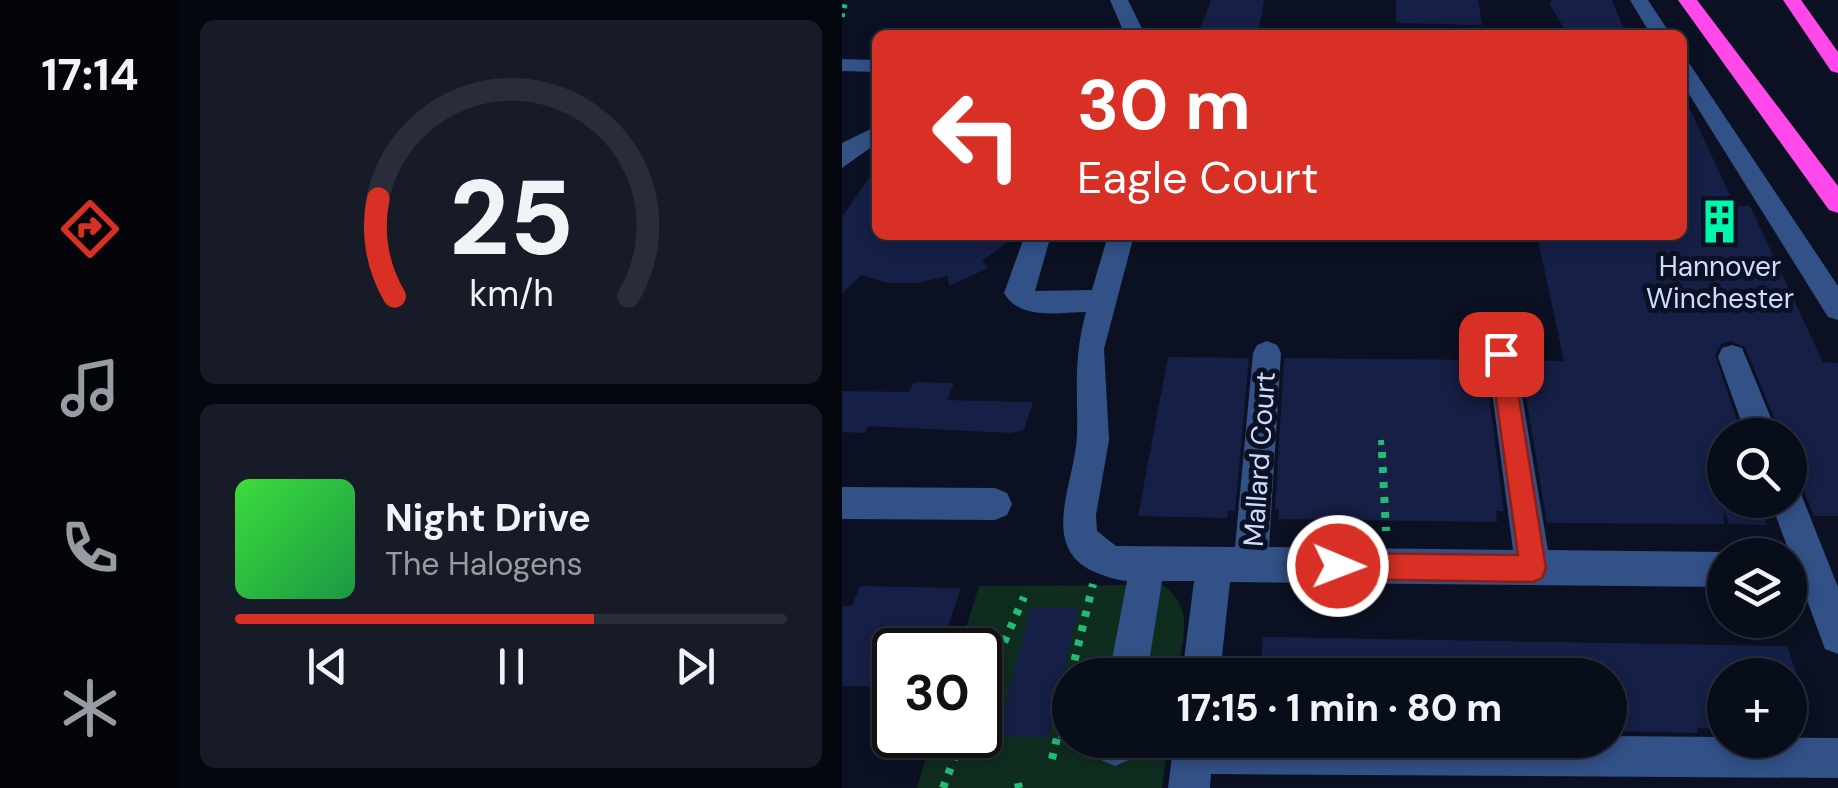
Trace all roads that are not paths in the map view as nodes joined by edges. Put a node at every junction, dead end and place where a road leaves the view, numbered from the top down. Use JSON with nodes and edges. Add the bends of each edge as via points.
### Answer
{"nodes":[{"id":1,"x":1118,"y":0,"type":"edge"},
{"id":2,"x":1639,"y":0,"type":"edge"},
{"id":3,"x":1687,"y":0,"type":"edge"},
{"id":4,"x":1792,"y":0,"type":"edge"},
{"id":5,"x":1133,"y":30,"type":"edge"},
{"id":6,"x":1659,"y":30,"type":"edge"},
{"id":7,"x":842,"y":65,"type":"edge"},
{"id":8,"x":872,"y":66,"type":"edge"},
{"id":9,"x":1838,"y":67,"type":"edge"},
{"id":10,"x":1687,"y":75,"type":"edge"},
{"id":11,"x":872,"y":136,"type":"edge"},
{"id":12,"x":842,"y":160,"type":"edge"},
{"id":13,"x":1838,"y":204,"type":"edge"},
{"id":14,"x":1036,"y":240,"type":"edge"},
{"id":15,"x":1120,"y":240,"type":"edge"},
{"id":16,"x":1103,"y":301,"type":"junction"},
{"id":17,"x":1838,"y":309,"type":"edge"},
{"id":18,"x":1267,"y":353,"type":"dead end"},
{"id":19,"x":1501,"y":354,"type":"dead end"},
{"id":20,"x":1732,"y":356,"type":"dead end"},
{"id":21,"x":1756,"y":418,"type":"edge"},
{"id":22,"x":842,"y":503,"type":"edge"},
{"id":23,"x":995,"y":504,"type":"dead end"},
{"id":24,"x":1793,"y":518,"type":"edge"},
{"id":25,"x":1148,"y":563,"type":"junction"},
{"id":26,"x":1214,"y":564,"type":"junction"},
{"id":27,"x":1251,"y":564,"type":"junction"},
{"id":28,"x":1533,"y":568,"type":"junction"},
{"id":29,"x":1707,"y":570,"type":"edge"},
{"id":30,"x":1813,"y":571,"type":"edge"},
{"id":31,"x":1838,"y":636,"type":"edge"},
{"id":32,"x":1131,"y":658,"type":"edge"},
{"id":33,"x":1203,"y":658,"type":"edge"},
{"id":34,"x":1838,"y":758,"type":"edge"},
{"id":35,"x":1192,"y":760,"type":"edge"}],
"edges":[{"from":1,"to":5,"type":"street"},
{"from":2,"to":6,"type":"street"},
{"from":3,"to":13,"type":"highway"},
{"from":4,"to":9,"type":"highway"},
{"from":7,"to":8,"type":"street"},
{"from":10,"to":17,"type":"street"},
{"from":11,"to":12,"type":"street"},
{"from":14,"to":16,"type":"street","via":[[1018,293],[1030,302]]},
{"from":15,"to":16,"type":"street"},
{"from":16,"to":25,"type":"street","via":[[1090,349],[1093,440],[1080,538],[1094,555]]},
{"from":18,"to":27,"type":"street","name":"Mallard Court"},
{"from":19,"to":28,"type":"street"},
{"from":20,"to":21,"type":"street"},
{"from":22,"to":23,"type":"street"},
{"from":24,"to":30,"type":"street"},
{"from":25,"to":26,"type":"street"},
{"from":25,"to":32,"type":"street"},
{"from":26,"to":27,"type":"street"},
{"from":26,"to":33,"type":"street"},
{"from":27,"to":28,"type":"street"},
{"from":28,"to":29,"type":"street"},
{"from":30,"to":31,"type":"street"},
{"from":34,"to":35,"type":"street"}]}
